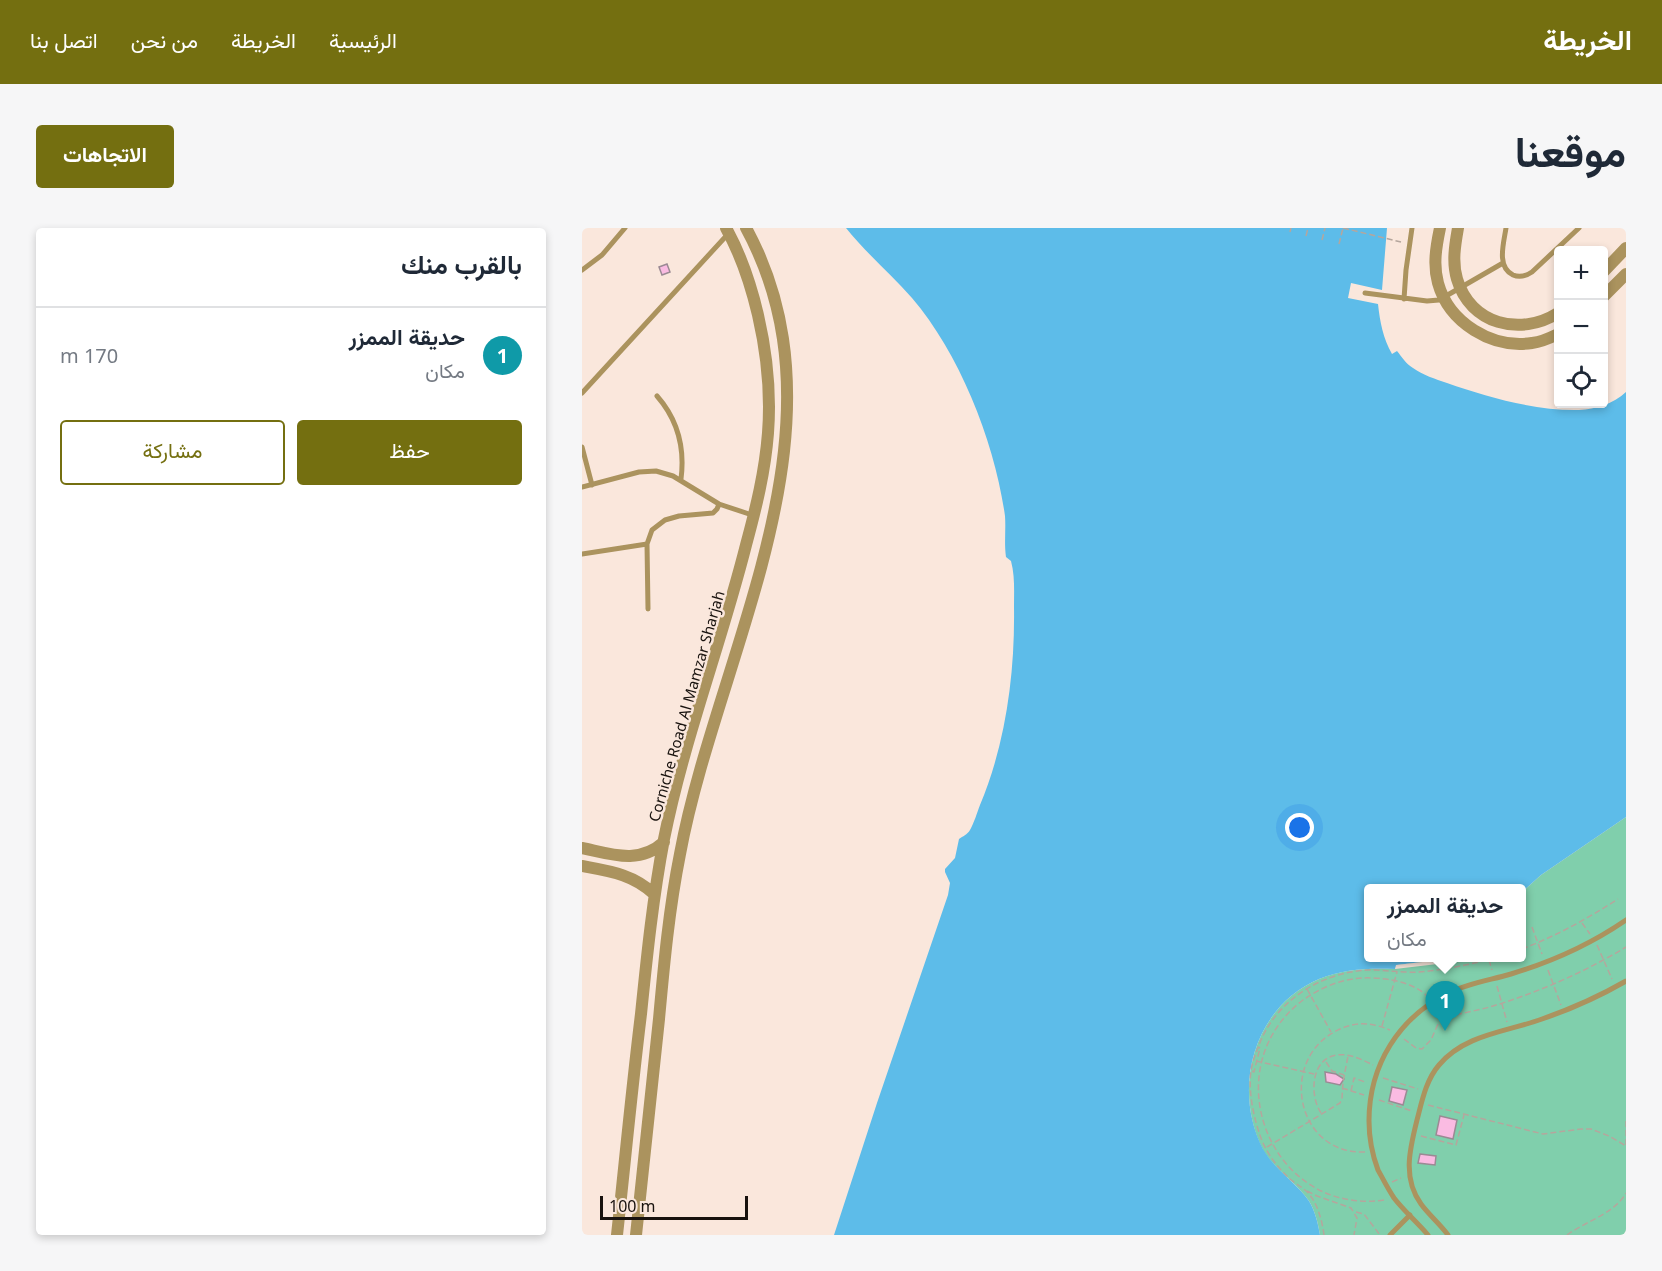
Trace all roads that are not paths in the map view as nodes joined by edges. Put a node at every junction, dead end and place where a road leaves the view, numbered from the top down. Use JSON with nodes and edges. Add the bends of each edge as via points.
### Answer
{"nodes":[{"id":1,"x":625,"y":228,"type":"edge"},
{"id":2,"x":746,"y":228,"type":"edge"},
{"id":3,"x":1412,"y":228,"type":"edge"},
{"id":4,"x":1440,"y":228,"type":"edge"},
{"id":5,"x":1458,"y":228,"type":"edge"},
{"id":6,"x":1506,"y":228,"type":"edge"},
{"id":7,"x":1579,"y":228,"type":"edge"},
{"id":8,"x":727,"y":230,"type":"edge"},
{"id":9,"x":1626,"y":248,"type":"edge"},
{"id":10,"x":1503,"y":263,"type":"junction"},
{"id":11,"x":1608,"y":268,"type":"edge"},
{"id":12,"x":582,"y":270,"type":"edge"},
{"id":13,"x":1626,"y":274,"type":"edge"},
{"id":14,"x":1460,"y":288,"type":"junction"},
{"id":15,"x":1608,"y":292,"type":"edge"},
{"id":16,"x":1365,"y":293,"type":"dead end"},
{"id":17,"x":1444,"y":298,"type":"junction"},
{"id":18,"x":1404,"y":299,"type":"junction"},
{"id":19,"x":1554,"y":315,"type":"edge"},
{"id":20,"x":1554,"y":336,"type":"edge"},
{"id":21,"x":582,"y":393,"type":"edge"},
{"id":22,"x":657,"y":396,"type":"dead end"},
{"id":23,"x":582,"y":447,"type":"edge"},
{"id":24,"x":681,"y":479,"type":"junction"},
{"id":25,"x":592,"y":485,"type":"junction"},
{"id":26,"x":582,"y":487,"type":"edge"},
{"id":27,"x":719,"y":504,"type":"junction"},
{"id":28,"x":754,"y":516,"type":"junction"},
{"id":29,"x":772,"y":521,"type":"junction"},
{"id":30,"x":647,"y":544,"type":"junction"},
{"id":31,"x":582,"y":554,"type":"edge"},
{"id":32,"x":648,"y":609,"type":"dead end"},
{"id":33,"x":664,"y":842,"type":"junction"},
{"id":34,"x":582,"y":848,"type":"edge"},
{"id":35,"x":582,"y":866,"type":"edge"},
{"id":36,"x":654,"y":894,"type":"junction"},
{"id":37,"x":1626,"y":920,"type":"edge"},
{"id":38,"x":1626,"y":981,"type":"edge"},
{"id":39,"x":1410,"y":1215,"type":"junction"},
{"id":40,"x":617,"y":1235,"type":"edge"},
{"id":41,"x":636,"y":1235,"type":"edge"},
{"id":42,"x":1390,"y":1235,"type":"edge"},
{"id":43,"x":1428,"y":1235,"type":"edge"},
{"id":44,"x":1448,"y":1235,"type":"edge"}],
"edges":[{"from":1,"to":12,"type":"lane","via":[[602,255]]},
{"from":2,"to":29,"type":"street","name":"Corniche Road Al Mamzar Sharjah","via":[[771,286],[786,364],[786,434]]},
{"from":3,"to":18,"type":"lane"},
{"from":4,"to":17,"type":"street","via":[[1435,256]]},
{"from":5,"to":14,"type":"street","via":[[1454,267]]},
{"from":6,"to":10,"type":"lane"},
{"from":7,"to":10,"type":"lane","via":[[1529,274],[1511,274]]},
{"from":8,"to":21,"type":"lane"},
{"from":8,"to":28,"type":"street","name":"Corniche Road Al Mamzar Sharjah","via":[[755,304],[768,377],[766,458]]},
{"from":9,"to":11,"type":"street"},
{"from":10,"to":14,"type":"lane"},
{"from":13,"to":15,"type":"street"},
{"from":14,"to":17,"type":"lane"},
{"from":14,"to":19,"type":"street","via":[[1475,307],[1506,324],[1529,325]]},
{"from":16,"to":18,"type":"lane"},
{"from":17,"to":18,"type":"lane"},
{"from":17,"to":20,"type":"street","via":[[1462,321],[1494,340],[1516,344]]},
{"from":22,"to":24,"type":"lane","via":[[678,430]]},
{"from":23,"to":25,"type":"lane"},
{"from":24,"to":25,"type":"lane","via":[[647,471]]},
{"from":24,"to":27,"type":"lane"},
{"from":25,"to":26,"type":"lane"},
{"from":27,"to":28,"type":"lane"},
{"from":27,"to":30,"type":"lane","via":[[713,513],[688,514],[660,523],[652,530]]},
{"from":28,"to":29,"type":"street"},
{"from":28,"to":33,"type":"street","name":"Corniche Road Al Mamzar Sharjah"},
{"from":29,"to":41,"type":"street","name":"Corniche Road Al Mamzar Sharjah","via":[[750,607],[698,773],[680,854],[668,927]]},
{"from":30,"to":31,"type":"lane"},
{"from":30,"to":32,"type":"lane"},
{"from":33,"to":34,"type":"street","via":[[645,854],[631,857]]},
{"from":33,"to":36,"type":"street","name":"Corniche Road Al Mamzar Sharjah"},
{"from":35,"to":36,"type":"street","via":[[631,877]]},
{"from":36,"to":40,"type":"street","name":"Corniche Road Al Mamzar Sharjah"},
{"from":37,"to":39,"type":"lane","via":[[1594,940],[1545,962],[1460,988],[1433,1002],[1397,1033],[1375,1075],[1369,1123],[1377,1167],[1394,1198]]},
{"from":38,"to":44,"type":"lane","via":[[1553,1015],[1470,1041],[1452,1052],[1433,1073],[1413,1134],[1409,1175],[1421,1204]]},
{"from":39,"to":42,"type":"lane"},
{"from":39,"to":43,"type":"lane"}]}
